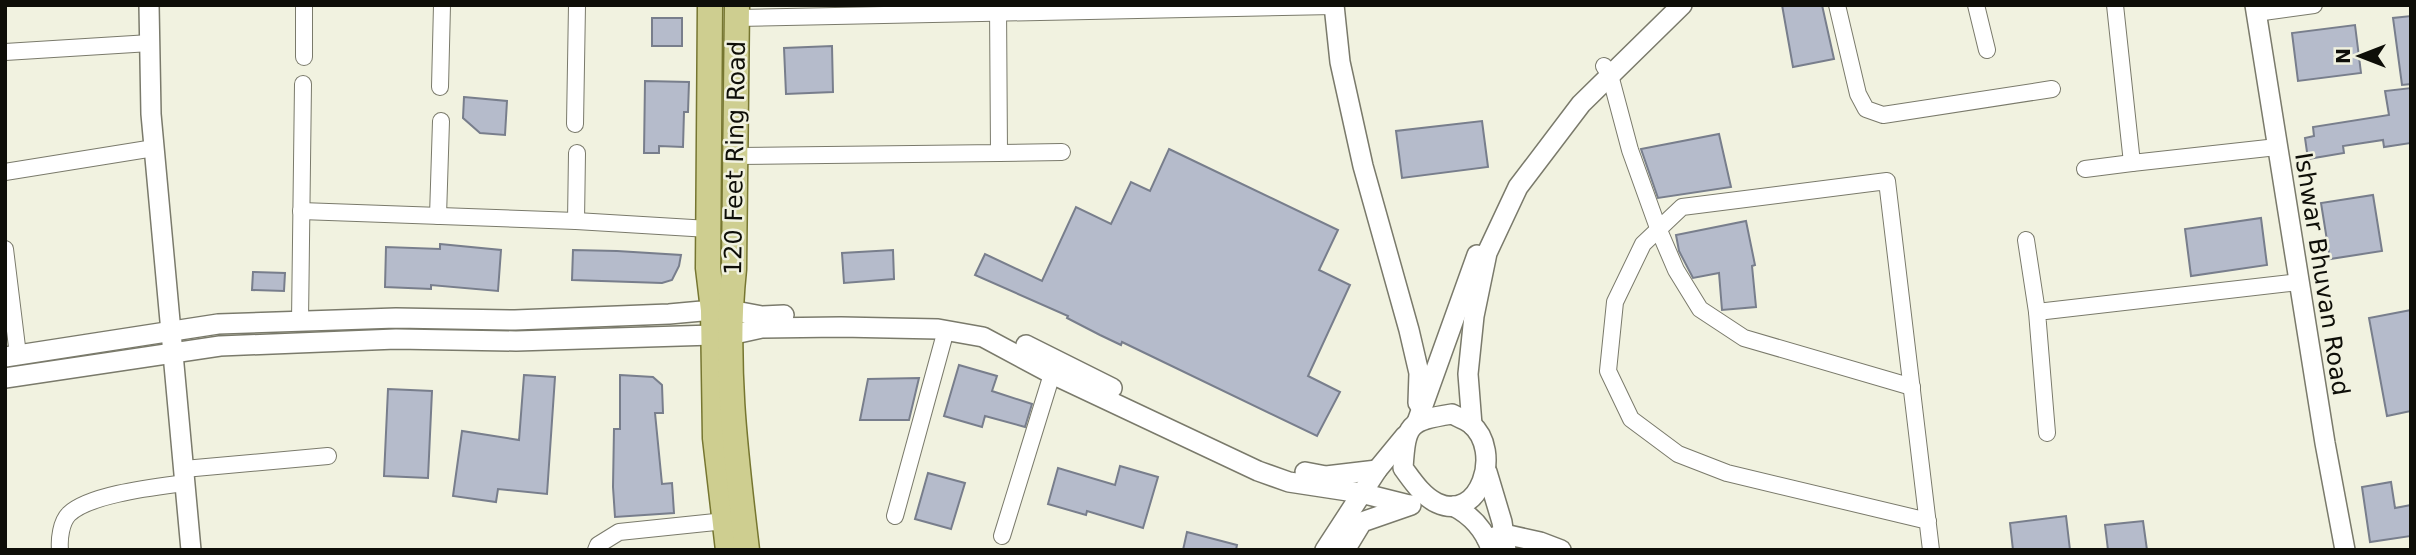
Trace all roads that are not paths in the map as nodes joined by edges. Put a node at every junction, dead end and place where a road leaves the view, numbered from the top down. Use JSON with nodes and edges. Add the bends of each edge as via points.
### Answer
{"nodes":[{"id":1,"x":149,"y":5,"type":"edge"},
{"id":2,"x":304,"y":5,"type":"edge"},
{"id":3,"x":442,"y":5,"type":"edge"},
{"id":4,"x":577,"y":5,"type":"edge"},
{"id":5,"x":710,"y":5,"type":"edge"},
{"id":6,"x":1662,"y":5,"type":"edge"},
{"id":7,"x":1682,"y":5,"type":"edge"},
{"id":8,"x":1838,"y":5,"type":"edge"},
{"id":9,"x":1976,"y":5,"type":"edge"},
{"id":10,"x":2115,"y":5,"type":"edge"},
{"id":11,"x":2314,"y":5,"type":"edge"},
{"id":12,"x":1335,"y":6,"type":"edge"},
{"id":13,"x":999,"y":9,"type":"edge"},
{"id":14,"x":2255,"y":9,"type":"edge"},
{"id":15,"x":737,"y":11,"type":"edge"},
{"id":16,"x":150,"y":43,"type":"junction"},
{"id":17,"x":1987,"y":50,"type":"dead end"},
{"id":18,"x":5,"y":52,"type":"edge"},
{"id":19,"x":304,"y":57,"type":"dead end"},
{"id":20,"x":1607,"y":71,"type":"junction"},
{"id":21,"x":303,"y":84,"type":"dead end"},
{"id":22,"x":440,"y":87,"type":"dead end"},
{"id":23,"x":2052,"y":89,"type":"dead end"},
{"id":24,"x":441,"y":121,"type":"dead end"},
{"id":25,"x":575,"y":124,"type":"dead end"},
{"id":26,"x":2277,"y":147,"type":"junction"},
{"id":27,"x":154,"y":148,"type":"junction"},
{"id":28,"x":1062,"y":152,"type":"dead end"},
{"id":29,"x":578,"y":153,"type":"dead end"},
{"id":30,"x":999,"y":153,"type":"junction"},
{"id":31,"x":735,"y":156,"type":"junction"},
{"id":32,"x":2132,"y":163,"type":"junction"},
{"id":33,"x":2085,"y":169,"type":"dead end"},
{"id":34,"x":5,"y":172,"type":"edge"},
{"id":35,"x":301,"y":211,"type":"junction"},
{"id":36,"x":438,"y":216,"type":"junction"},
{"id":37,"x":576,"y":221,"type":"junction"},
{"id":38,"x":1658,"y":228,"type":"junction"},
{"id":39,"x":709,"y":229,"type":"junction"},
{"id":40,"x":2026,"y":240,"type":"dead end"},
{"id":41,"x":5,"y":249,"type":"edge"},
{"id":42,"x":2299,"y":282,"type":"junction"},
{"id":43,"x":721,"y":310,"type":"junction"},
{"id":44,"x":2037,"y":312,"type":"junction"},
{"id":45,"x":300,"y":321,"type":"junction"},
{"id":46,"x":946,"y":330,"type":"junction"},
{"id":47,"x":170,"y":331,"type":"junction"},
{"id":48,"x":722,"y":335,"type":"junction"},
{"id":49,"x":172,"y":353,"type":"junction"},
{"id":50,"x":12,"y":356,"type":"edge"},
{"id":51,"x":1052,"y":374,"type":"junction"},
{"id":52,"x":5,"y":378,"type":"edge"},
{"id":53,"x":1912,"y":387,"type":"junction"},
{"id":54,"x":1472,"y":425,"type":"junction"},
{"id":55,"x":1411,"y":430,"type":"junction"},
{"id":56,"x":2047,"y":433,"type":"dead end"},
{"id":57,"x":328,"y":456,"type":"dead end"},
{"id":58,"x":1377,"y":470,"type":"junction"},
{"id":59,"x":1487,"y":472,"type":"junction"},
{"id":60,"x":185,"y":476,"type":"junction"},
{"id":61,"x":1361,"y":493,"type":"junction"},
{"id":62,"x":1445,"y":504,"type":"junction"},
{"id":63,"x":1409,"y":505,"type":"junction"},
{"id":64,"x":895,"y":516,"type":"dead end"},
{"id":65,"x":725,"y":521,"type":"junction"},
{"id":66,"x":1928,"y":521,"type":"junction"},
{"id":67,"x":1002,"y":536,"type":"dead end"},
{"id":68,"x":1497,"y":543,"type":"edge"},
{"id":69,"x":60,"y":550,"type":"edge"},
{"id":70,"x":191,"y":550,"type":"edge"},
{"id":71,"x":596,"y":550,"type":"edge"},
{"id":72,"x":728,"y":550,"type":"edge"},
{"id":73,"x":747,"y":550,"type":"edge"},
{"id":74,"x":1325,"y":550,"type":"edge"},
{"id":75,"x":1345,"y":550,"type":"edge"},
{"id":76,"x":1561,"y":550,"type":"edge"},
{"id":77,"x":1931,"y":550,"type":"edge"},
{"id":78,"x":2345,"y":550,"type":"edge"}],
"edges":[{"from":1,"to":16,"type":"street"},
{"from":2,"to":19,"type":"street"},
{"from":3,"to":22,"type":"street"},
{"from":4,"to":25,"type":"street"},
{"from":5,"to":39,"type":"main road","name":"120 Feet Ring Road"},
{"from":6,"to":20,"type":"street"},
{"from":7,"to":20,"type":"street"},
{"from":8,"to":23,"type":"street","via":[[1858,94],[1866,109],[1883,115]]},
{"from":9,"to":17,"type":"street"},
{"from":10,"to":32,"type":"street"},
{"from":11,"to":14,"type":"street"},
{"from":12,"to":13,"type":"street"},
{"from":12,"to":55,"type":"street","via":[[1340,62],[1363,166],[1409,330]]},
{"from":13,"to":15,"type":"street"},
{"from":13,"to":30,"type":"street"},
{"from":14,"to":26,"type":"street","name":"Ishwar Bhuvan Road"},
{"from":15,"to":31,"type":"main road","name":"120 Feet Ring Road"},
{"from":16,"to":18,"type":"street"},
{"from":16,"to":27,"type":"street"},
{"from":20,"to":38,"type":"street"},
{"from":20,"to":54,"type":"street","via":[[1518,187],[1487,253],[1468,374]]},
{"from":20,"to":55,"type":"street","via":[[1528,152],[1487,225]]},
{"from":21,"to":35,"type":"street"},
{"from":24,"to":36,"type":"street"},
{"from":26,"to":32,"type":"street"},
{"from":26,"to":42,"type":"street","name":"Ishwar Bhuvan Road"},
{"from":27,"to":34,"type":"street"},
{"from":27,"to":47,"type":"street"},
{"from":28,"to":30,"type":"street"},
{"from":29,"to":37,"type":"street"},
{"from":30,"to":31,"type":"street"},
{"from":31,"to":43,"type":"main road","name":"120 Feet Ring Road","via":[[734,269]]},
{"from":32,"to":33,"type":"street"},
{"from":35,"to":36,"type":"street"},
{"from":35,"to":45,"type":"street"},
{"from":36,"to":37,"type":"street"},
{"from":37,"to":39,"type":"street"},
{"from":38,"to":53,"type":"street","via":[[1676,271],[1700,309],[1744,338]]},
{"from":38,"to":53,"type":"street","via":[[1682,207],[1887,181]]},
{"from":38,"to":66,"type":"street","via":[[1643,244],[1615,302],[1608,371],[1632,419],[1678,453],[1727,473]]},
{"from":39,"to":43,"type":"main road","name":"120 Feet Ring Road","via":[[708,268]]},
{"from":40,"to":44,"type":"street"},
{"from":41,"to":50,"type":"street"},
{"from":42,"to":44,"type":"street"},
{"from":42,"to":78,"type":"street","name":"Ishwar Bhuvan Road"},
{"from":43,"to":45,"type":"street","via":[[515,320]]},
{"from":43,"to":48,"type":"main road"},
{"from":43,"to":58,"type":"street","via":[[762,316],[939,316],[987,325],[1262,460],[1326,476]]},
{"from":44,"to":56,"type":"street"},
{"from":45,"to":47,"type":"street"},
{"from":46,"to":48,"type":"street","via":[[762,328]]},
{"from":46,"to":51,"type":"street","via":[[983,337]]},
{"from":46,"to":64,"type":"street"},
{"from":47,"to":49,"type":"street"},
{"from":47,"to":50,"type":"street"},
{"from":48,"to":49,"type":"street","via":[[396,339],[220,346]]},
{"from":48,"to":65,"type":"main road","via":[[715,438]]},
{"from":48,"to":73,"type":"main road"},
{"from":49,"to":52,"type":"street"},
{"from":49,"to":60,"type":"street"},
{"from":51,"to":61,"type":"street","via":[[1258,471],[1289,482]]},
{"from":51,"to":67,"type":"street"},
{"from":53,"to":66,"type":"street"},
{"from":54,"to":55,"type":"street","via":[[1452,414]]},
{"from":54,"to":59,"type":"street","via":[[1485,444]]},
{"from":55,"to":58,"type":"street"},
{"from":55,"to":62,"type":"street","via":[[1402,468],[1416,487]]},
{"from":57,"to":60,"type":"street"},
{"from":58,"to":61,"type":"street"},
{"from":59,"to":62,"type":"street","via":[[1474,497]]},
{"from":59,"to":68,"type":"street"},
{"from":60,"to":69,"type":"street","via":[[78,507],[67,516]]},
{"from":60,"to":70,"type":"street"},
{"from":61,"to":63,"type":"street"},
{"from":61,"to":74,"type":"street"},
{"from":62,"to":63,"type":"street"},
{"from":62,"to":68,"type":"street","via":[[1468,514]]},
{"from":63,"to":75,"type":"street","via":[[1362,522]]},
{"from":65,"to":71,"type":"street","via":[[619,532]]},
{"from":65,"to":72,"type":"main road"},
{"from":66,"to":77,"type":"street"},
{"from":68,"to":76,"type":"street","via":[[1540,542]]}]}
